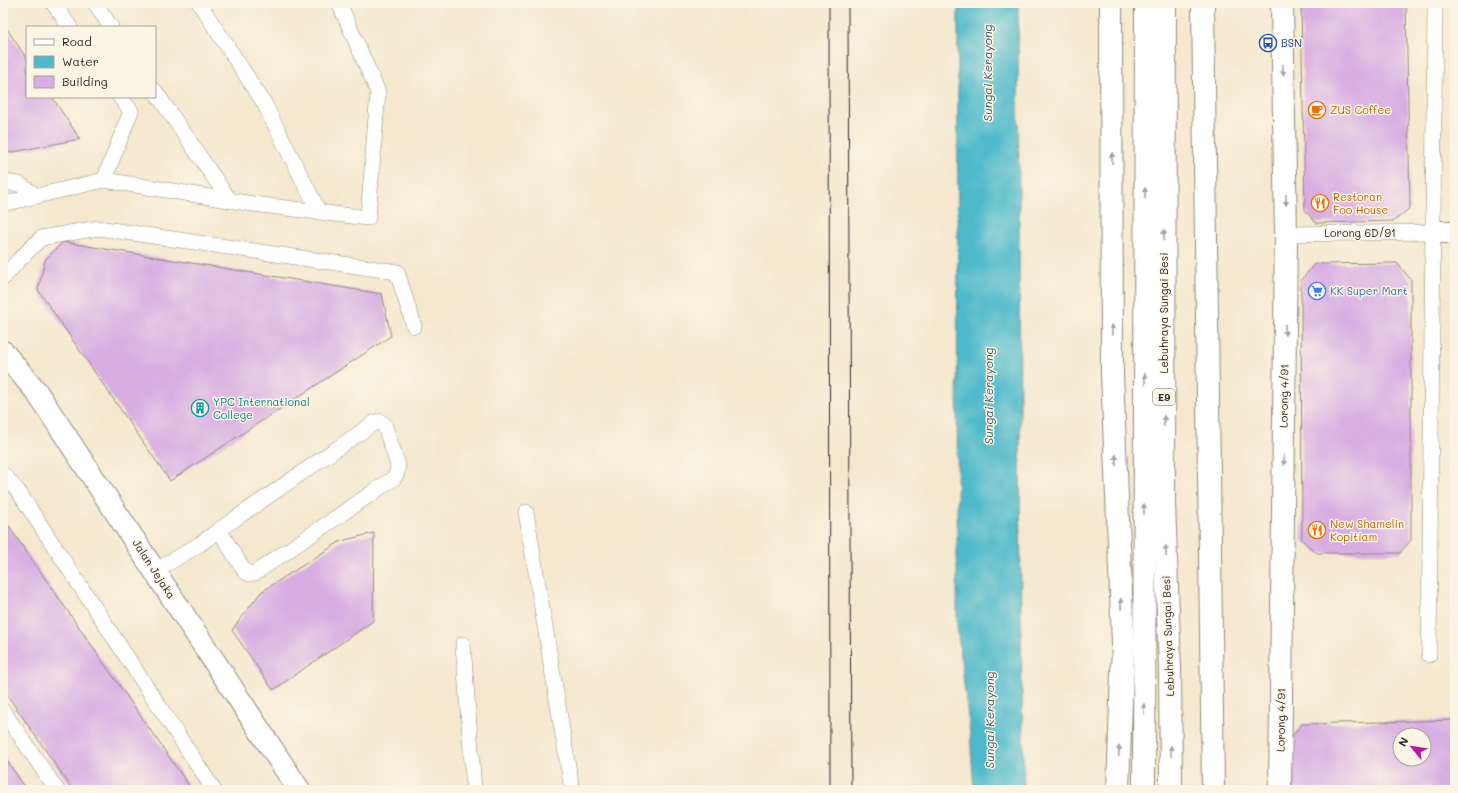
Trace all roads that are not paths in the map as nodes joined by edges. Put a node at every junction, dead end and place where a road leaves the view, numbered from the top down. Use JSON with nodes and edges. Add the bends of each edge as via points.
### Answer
{"nodes":[{"id":1,"x":52,"y":3,"type":"edge"},
{"id":2,"x":95,"y":3,"type":"edge"},
{"id":3,"x":199,"y":3,"type":"edge"},
{"id":4,"x":339,"y":3,"type":"edge"},
{"id":5,"x":1111,"y":3,"type":"edge"},
{"id":6,"x":1146,"y":3,"type":"edge"},
{"id":7,"x":1165,"y":3,"type":"edge"},
{"id":8,"x":1203,"y":3,"type":"edge"},
{"id":9,"x":1207,"y":3,"type":"edge"},
{"id":10,"x":1282,"y":3,"type":"edge"},
{"id":11,"x":1435,"y":3,"type":"edge"},
{"id":12,"x":69,"y":26,"type":"edge"},
{"id":13,"x":110,"y":26,"type":"edge"},
{"id":14,"x":156,"y":92,"type":"edge"},
{"id":15,"x":121,"y":98,"type":"edge"},
{"id":16,"x":104,"y":180,"type":"junction"},
{"id":17,"x":3,"y":182,"type":"edge"},
{"id":18,"x":37,"y":196,"type":"junction"},
{"id":19,"x":230,"y":201,"type":"junction"},
{"id":20,"x":3,"y":204,"type":"edge"},
{"id":21,"x":319,"y":212,"type":"junction"},
{"id":22,"x":1433,"y":232,"type":"junction"},
{"id":23,"x":1455,"y":232,"type":"edge"},
{"id":24,"x":1286,"y":234,"type":"junction"},
{"id":25,"x":3,"y":278,"type":"edge"},
{"id":26,"x":414,"y":326,"type":"dead end"},
{"id":27,"x":3,"y":352,"type":"edge"},
{"id":28,"x":3,"y":474,"type":"edge"},
{"id":29,"x":526,"y":512,"type":"dead end"},
{"id":30,"x":219,"y":530,"type":"junction"},
{"id":31,"x":155,"y":571,"type":"junction"},
{"id":32,"x":463,"y":644,"type":"dead end"},
{"id":33,"x":1429,"y":655,"type":"dead end"},
{"id":34,"x":3,"y":711,"type":"edge"},
{"id":35,"x":1210,"y":785,"type":"edge"},
{"id":36,"x":57,"y":790,"type":"edge"},
{"id":37,"x":214,"y":790,"type":"edge"},
{"id":38,"x":299,"y":790,"type":"edge"},
{"id":39,"x":474,"y":790,"type":"edge"},
{"id":40,"x":572,"y":790,"type":"edge"},
{"id":41,"x":1118,"y":790,"type":"edge"},
{"id":42,"x":1144,"y":790,"type":"edge"},
{"id":43,"x":1171,"y":790,"type":"edge"},
{"id":44,"x":1280,"y":790,"type":"edge"}],
"edges":[{"from":1,"to":12,"type":"lane"},
{"from":2,"to":13,"type":"lane"},
{"from":3,"to":21,"type":"lane","via":[[264,103]]},
{"from":4,"to":21,"type":"lane","via":[[378,92],[368,218]]},
{"from":41,"to":5,"type":"main road","one_way":true,"via":[[1123,643],[1112,374]]},
{"from":42,"to":6,"type":"main road","number":"E9","one_way":true},
{"from":43,"to":7,"type":"main road","name":"Lebuhraya Sungai Besi","number":"E9","one_way":true,"via":[[1164,502]]},
{"from":8,"to":35,"type":"main road","bridge":true},
{"from":9,"to":35,"type":"main road","via":[[1211,444]]},
{"from":10,"to":24,"type":"main road","name":"Lorong 4/91","one_way":true},
{"from":11,"to":22,"type":"lane"},
{"from":14,"to":19,"type":"lane"},
{"from":15,"to":16,"type":"lane","via":[[130,111]]},
{"from":16,"to":18,"type":"lane"},
{"from":16,"to":19,"type":"lane"},
{"from":17,"to":18,"type":"lane","via":[[19,184]]},
{"from":18,"to":20,"type":"lane"},
{"from":19,"to":21,"type":"lane"},
{"from":22,"to":23,"type":"main road"},
{"from":22,"to":24,"type":"lane","name":"Lorong 6D/91"},
{"from":22,"to":33,"type":"lane"},
{"from":24,"to":44,"type":"main road","name":"Lorong 4/91","one_way":true},
{"from":25,"to":26,"type":"lane","via":[[41,238],[98,228],[397,272]]},
{"from":27,"to":31,"type":"main road","name":"Jalan Jejaka","via":[[36,391]]},
{"from":28,"to":37,"type":"lane","via":[[18,491]]},
{"from":29,"to":40,"type":"lane"},
{"from":30,"to":30,"type":"lane","via":[[245,572],[255,573],[394,478],[398,465],[384,424],[379,421],[374,423]]},
{"from":30,"to":31,"type":"lane"},
{"from":31,"to":38,"type":"main road","name":"Jalan Jejaka"},
{"from":32,"to":39,"type":"lane"},
{"from":34,"to":36,"type":"lane"}]}
